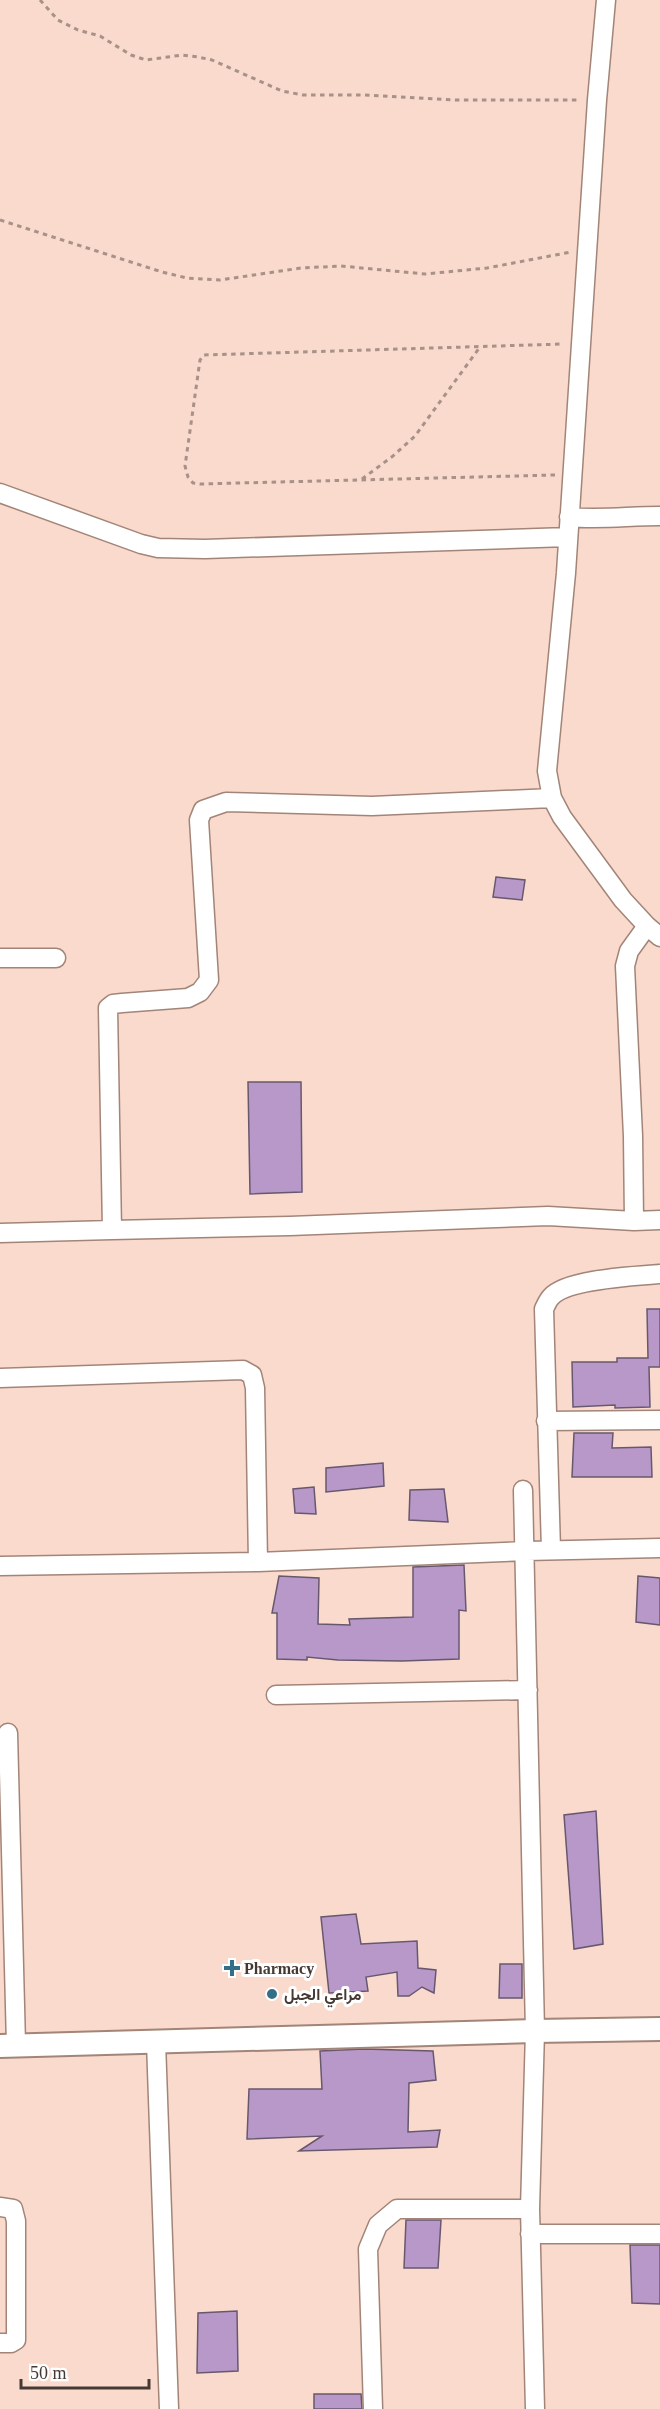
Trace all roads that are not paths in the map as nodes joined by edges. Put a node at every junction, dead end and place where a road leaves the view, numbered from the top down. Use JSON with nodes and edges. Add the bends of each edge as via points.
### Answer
{"nodes":[{"id":1,"x":606,"y":0,"type":"edge"},
{"id":2,"x":0,"y":493,"type":"edge"},
{"id":3,"x":660,"y":516,"type":"edge"},
{"id":4,"x":569,"y":517,"type":"junction"},
{"id":5,"x":568,"y":537,"type":"junction"},
{"id":6,"x":552,"y":798,"type":"junction"},
{"id":7,"x":653,"y":931,"type":"edge"},
{"id":8,"x":0,"y":958,"type":"edge"},
{"id":9,"x":56,"y":958,"type":"dead end"},
{"id":10,"x":660,"y":1220,"type":"edge"},
{"id":11,"x":634,"y":1221,"type":"junction"},
{"id":12,"x":112,"y":1230,"type":"junction"},
{"id":13,"x":0,"y":1233,"type":"edge"},
{"id":14,"x":660,"y":1274,"type":"edge"},
{"id":15,"x":0,"y":1378,"type":"edge"},
{"id":16,"x":660,"y":1420,"type":"edge"},
{"id":17,"x":546,"y":1421,"type":"junction"},
{"id":18,"x":523,"y":1490,"type":"dead end"},
{"id":19,"x":660,"y":1548,"type":"edge"},
{"id":20,"x":551,"y":1550,"type":"junction"},
{"id":21,"x":526,"y":1551,"type":"junction"},
{"id":22,"x":258,"y":1562,"type":"junction"},
{"id":23,"x":0,"y":1566,"type":"edge"},
{"id":24,"x":528,"y":1690,"type":"junction"},
{"id":25,"x":276,"y":1695,"type":"dead end"},
{"id":26,"x":8,"y":1733,"type":"dead end"},
{"id":27,"x":5,"y":1834,"type":"edge"},
{"id":28,"x":660,"y":2029,"type":"edge"},
{"id":29,"x":535,"y":2031,"type":"junction"},
{"id":30,"x":156,"y":2042,"type":"junction"},
{"id":31,"x":8,"y":2045,"type":"edge"},
{"id":32,"x":0,"y":2207,"type":"edge"},
{"id":33,"x":530,"y":2209,"type":"junction"},
{"id":34,"x":530,"y":2234,"type":"junction"},
{"id":35,"x":660,"y":2234,"type":"edge"},
{"id":36,"x":0,"y":2343,"type":"edge"},
{"id":37,"x":169,"y":2409,"type":"edge"},
{"id":38,"x":373,"y":2409,"type":"edge"},
{"id":39,"x":535,"y":2409,"type":"edge"}],
"edges":[{"from":1,"to":4,"type":"street"},
{"from":2,"to":5,"type":"street","via":[[159,548]]},
{"from":3,"to":4,"type":"street"},
{"from":4,"to":5,"type":"street"},
{"from":5,"to":6,"type":"street","via":[[547,771]]},
{"from":6,"to":7,"type":"street","via":[[623,900]]},
{"from":6,"to":12,"type":"street","via":[[372,806],[226,802],[203,810],[199,820],[209,980],[200,992],[188,998],[113,1004],[108,1008]]},
{"from":7,"to":11,"type":"street","via":[[629,951],[625,966]]},
{"from":8,"to":9,"type":"street"},
{"from":10,"to":11,"type":"street"},
{"from":11,"to":12,"type":"street","via":[[548,1216]]},
{"from":12,"to":13,"type":"street"},
{"from":14,"to":17,"type":"street","via":[[576,1285],[550,1297],[543,1325]]},
{"from":15,"to":22,"type":"street","via":[[243,1370],[252,1375]]},
{"from":16,"to":17,"type":"street"},
{"from":17,"to":20,"type":"street"},
{"from":18,"to":21,"type":"street"},
{"from":19,"to":20,"type":"street"},
{"from":20,"to":21,"type":"street"},
{"from":21,"to":22,"type":"street"},
{"from":21,"to":24,"type":"street"},
{"from":22,"to":23,"type":"street"},
{"from":24,"to":25,"type":"street"},
{"from":24,"to":29,"type":"street"},
{"from":26,"to":27,"type":"street"},
{"from":27,"to":31,"type":"street"},
{"from":28,"to":29,"type":"street"},
{"from":29,"to":30,"type":"street"},
{"from":29,"to":33,"type":"street"},
{"from":30,"to":31,"type":"street"},
{"from":30,"to":37,"type":"street"},
{"from":32,"to":36,"type":"street","via":[[13,2209],[16,2221],[16,2340]]},
{"from":33,"to":34,"type":"street"},
{"from":33,"to":38,"type":"street","via":[[397,2209],[378,2225],[368,2249]]},
{"from":34,"to":35,"type":"street"},
{"from":34,"to":39,"type":"street"}]}
